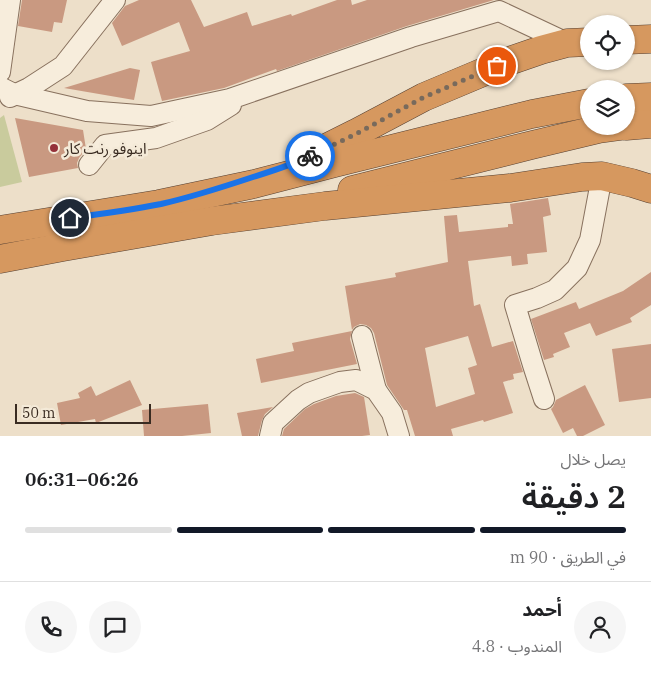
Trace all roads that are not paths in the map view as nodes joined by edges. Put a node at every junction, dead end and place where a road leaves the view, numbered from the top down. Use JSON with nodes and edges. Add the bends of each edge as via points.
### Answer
{"nodes":[{"id":1,"x":10,"y":0,"type":"edge"},
{"id":2,"x":115,"y":0,"type":"edge"},
{"id":3,"x":651,"y":39,"type":"edge"},
{"id":4,"x":635,"y":40,"type":"edge"},
{"id":5,"x":578,"y":43,"type":"edge"},
{"id":6,"x":0,"y":72,"type":"edge"},
{"id":7,"x":254,"y":91,"type":"junction"},
{"id":8,"x":5,"y":95,"type":"edge"},
{"id":9,"x":651,"y":97,"type":"edge"},
{"id":10,"x":635,"y":98,"type":"edge"},
{"id":11,"x":580,"y":105,"type":"edge"},
{"id":12,"x":651,"y":124,"type":"edge"},
{"id":13,"x":635,"y":125,"type":"edge"},
{"id":14,"x":580,"y":133,"type":"edge"},
{"id":15,"x":89,"y":166,"type":"dead end"},
{"id":16,"x":602,"y":176,"type":"junction"},
{"id":17,"x":651,"y":189,"type":"edge"},
{"id":18,"x":176,"y":200,"type":"junction"},
{"id":19,"x":212,"y":222,"type":"junction"},
{"id":20,"x":0,"y":230,"type":"edge"},
{"id":21,"x":0,"y":259,"type":"edge"},
{"id":22,"x":362,"y":336,"type":"dead end"},
{"id":23,"x":376,"y":390,"type":"junction"},
{"id":24,"x":544,"y":399,"type":"dead end"},
{"id":25,"x":270,"y":436,"type":"edge"},
{"id":26,"x":399,"y":436,"type":"edge"}],
"edges":[{"from":1,"to":6,"type":"street"},
{"from":2,"to":8,"type":"street","via":[[63,66],[29,88]]},
{"from":3,"to":4,"type":"highway"},
{"from":5,"to":7,"type":"street","via":[[499,11],[411,36]]},
{"from":5,"to":18,"type":"highway","via":[[512,60],[424,97],[295,163]]},
{"from":7,"to":8,"type":"street","via":[[151,116],[87,112]]},
{"from":7,"to":15,"type":"street","via":[[207,120],[156,138],[105,144]]},
{"from":9,"to":10,"type":"highway"},
{"from":11,"to":18,"type":"highway"},
{"from":12,"to":13,"type":"highway"},
{"from":14,"to":19,"type":"highway"},
{"from":16,"to":17,"type":"highway"},
{"from":16,"to":19,"type":"highway","via":[[325,206]]},
{"from":16,"to":24,"type":"street","via":[[590,240],[577,268],[555,290],[515,305]]},
{"from":18,"to":20,"type":"highway"},
{"from":19,"to":21,"type":"highway"},
{"from":22,"to":23,"type":"street"},
{"from":23,"to":25,"type":"street","via":[[356,380],[309,393],[273,423]]},
{"from":23,"to":26,"type":"street","via":[[392,414]]}]}
